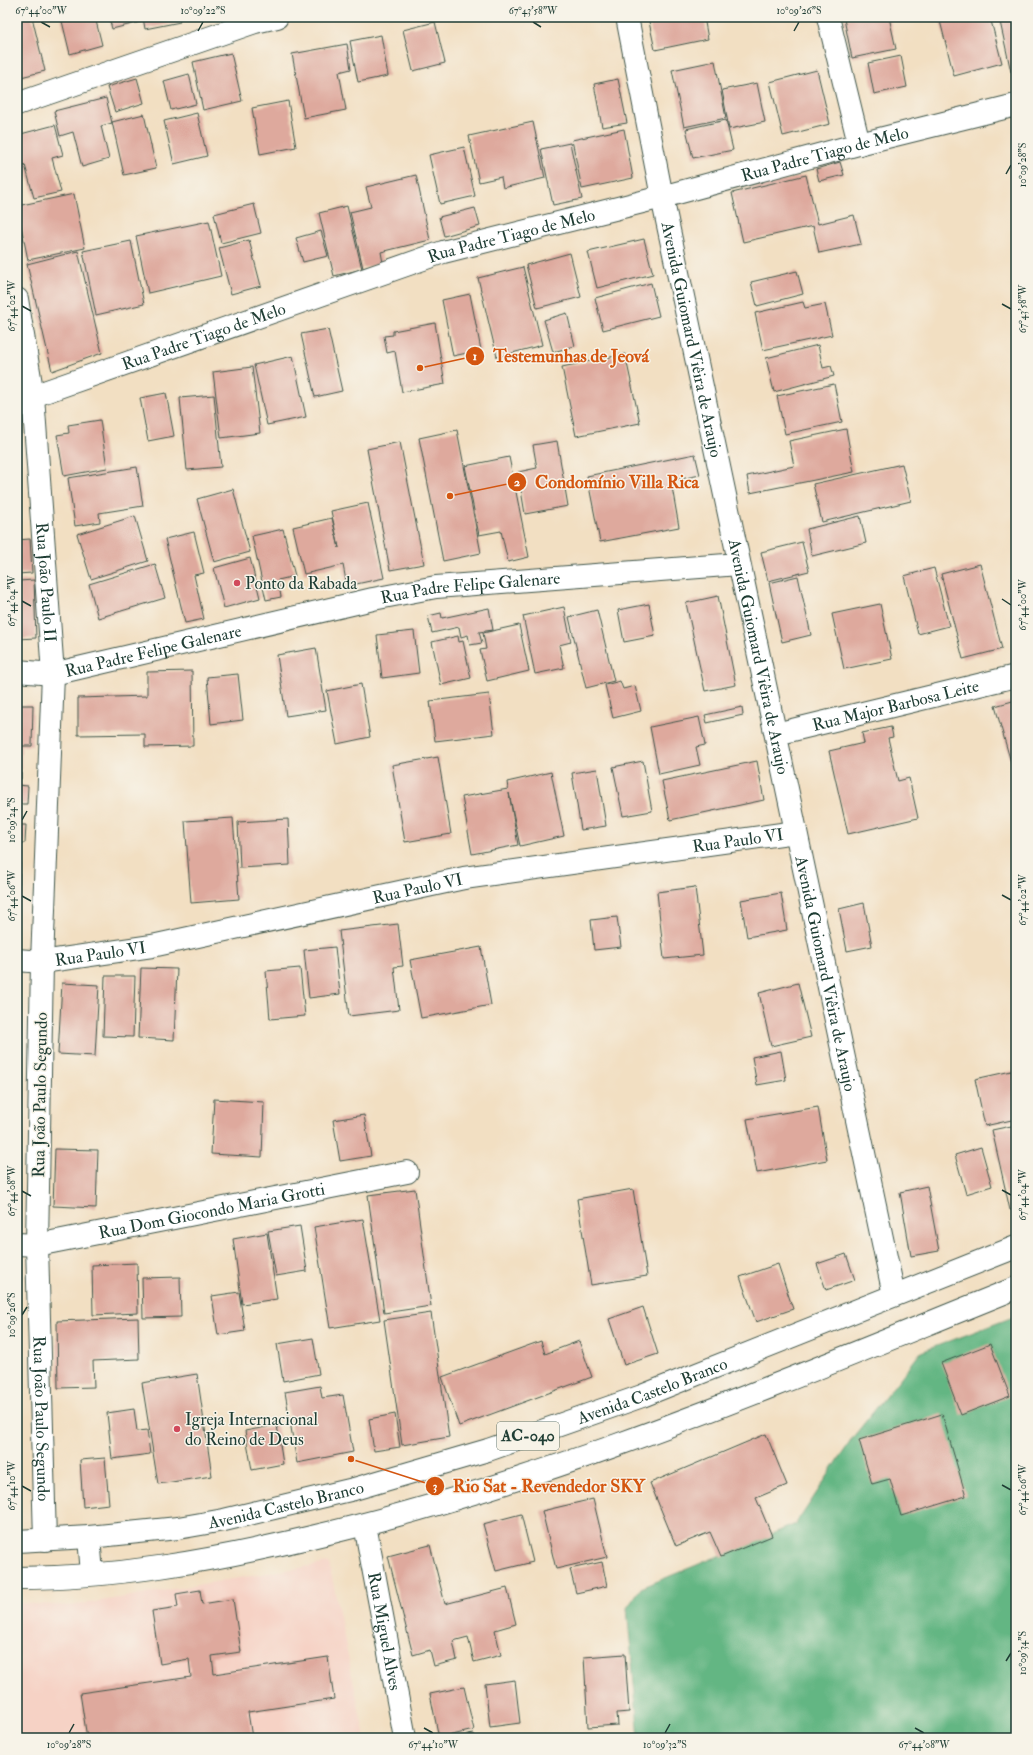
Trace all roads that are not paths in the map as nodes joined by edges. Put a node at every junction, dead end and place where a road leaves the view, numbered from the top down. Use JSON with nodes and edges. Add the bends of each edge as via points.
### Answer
{"nodes":[{"id":1,"x":277,"y":17,"type":"edge"},
{"id":2,"x":627,"y":17,"type":"edge"},
{"id":3,"x":828,"y":17,"type":"edge"},
{"id":4,"x":17,"y":104,"type":"edge"},
{"id":5,"x":1016,"y":105,"type":"edge"},
{"id":6,"x":858,"y":144,"type":"junction"},
{"id":7,"x":662,"y":196,"type":"junction"},
{"id":8,"x":17,"y":299,"type":"edge"},
{"id":9,"x":25,"y":395,"type":"edge"},
{"id":10,"x":739,"y":564,"type":"junction"},
{"id":11,"x":17,"y":671,"type":"edge"},
{"id":12,"x":53,"y":674,"type":"junction"},
{"id":13,"x":1016,"y":676,"type":"edge"},
{"id":14,"x":776,"y":734,"type":"junction"},
{"id":15,"x":796,"y":832,"type":"junction"},
{"id":16,"x":17,"y":960,"type":"edge"},
{"id":17,"x":42,"y":962,"type":"junction"},
{"id":18,"x":406,"y":1172,"type":"dead end"},
{"id":19,"x":27,"y":1245,"type":"edge"},
{"id":20,"x":1016,"y":1247,"type":"edge"},
{"id":21,"x":1016,"y":1288,"type":"edge"},
{"id":22,"x":894,"y":1295,"type":"junction"},
{"id":23,"x":365,"y":1525,"type":"junction"},
{"id":24,"x":89,"y":1537,"type":"junction"},
{"id":25,"x":45,"y":1540,"type":"junction"},
{"id":26,"x":17,"y":1541,"type":"edge"},
{"id":27,"x":92,"y":1574,"type":"junction"},
{"id":28,"x":17,"y":1578,"type":"edge"},
{"id":29,"x":405,"y":1738,"type":"edge"}],
"edges":[{"from":1,"to":4,"type":"main road","via":[[240,27]]},
{"from":2,"to":7,"type":"main road","name":"Avenida Guiomard Viêira de Araujo"},
{"from":3,"to":6,"type":"main road"},
{"from":5,"to":6,"type":"main road","name":"Rua Padre Tiago de Melo"},
{"from":6,"to":7,"type":"main road","name":"Rua Padre Tiago de Melo"},
{"from":7,"to":9,"type":"main road","name":"Rua Padre Tiago de Melo","via":[[443,252]]},
{"from":7,"to":10,"type":"main road","name":"Avenida Guiomard Viêira de Araujo"},
{"from":8,"to":9,"type":"main road","name":"Rua João Paulo II"},
{"from":9,"to":12,"type":"main road","name":"Rua João Paulo II"},
{"from":10,"to":12,"type":"main road","name":"Rua Padre Felipe Galenare","via":[[436,587],[373,599]]},
{"from":10,"to":14,"type":"main road","name":"Avenida Guiomard Viêira de Araujo"},
{"from":11,"to":12,"type":"main road","name":"Rua Padre Felipe Galenare"},
{"from":12,"to":17,"type":"main road","name":"Rua João Paulo II"},
{"from":13,"to":14,"type":"main road","name":"Rua Major Barbosa Leite"},
{"from":14,"to":15,"type":"main road","name":"Avenida Guiomard Viêira de Araujo"},
{"from":15,"to":17,"type":"main road","name":"Rua Paulo VI","via":[[464,878],[152,946]]},
{"from":15,"to":22,"type":"main road","name":"Avenida Guiomard Viêira de Araujo"},
{"from":16,"to":17,"type":"main road","name":"Rua Paulo VI"},
{"from":17,"to":19,"type":"main road","name":"Rua João Paulo Segundo"},
{"from":18,"to":19,"type":"main road","name":"Rua Dom Giocondo Maria Grotti"},
{"from":19,"to":25,"type":"main road","name":"Rua João Paulo Segundo"},
{"from":20,"to":22,"type":"main road","name":"Avenida Castelo Branco","number":"AC-040"},
{"from":21,"to":23,"type":"main road","number":"AC-040","via":[[650,1434],[498,1486]]},
{"from":22,"to":24,"type":"main road","name":"Avenida Castelo Branco","number":"AC-040","via":[[642,1396],[488,1450],[354,1489],[224,1520],[178,1528]]},
{"from":23,"to":27,"type":"main road","number":"AC-040","via":[[221,1557],[145,1570]]},
{"from":23,"to":29,"type":"main road","name":"Rua Miguel Alves"},
{"from":24,"to":25,"type":"main road","name":"Avenida Castelo Branco","number":"AC-040"},
{"from":24,"to":27,"type":"main road"},
{"from":25,"to":26,"type":"main road","name":"Avenida Castelo Branco","number":"AC-040"},
{"from":27,"to":28,"type":"main road","number":"AC-040"}]}
